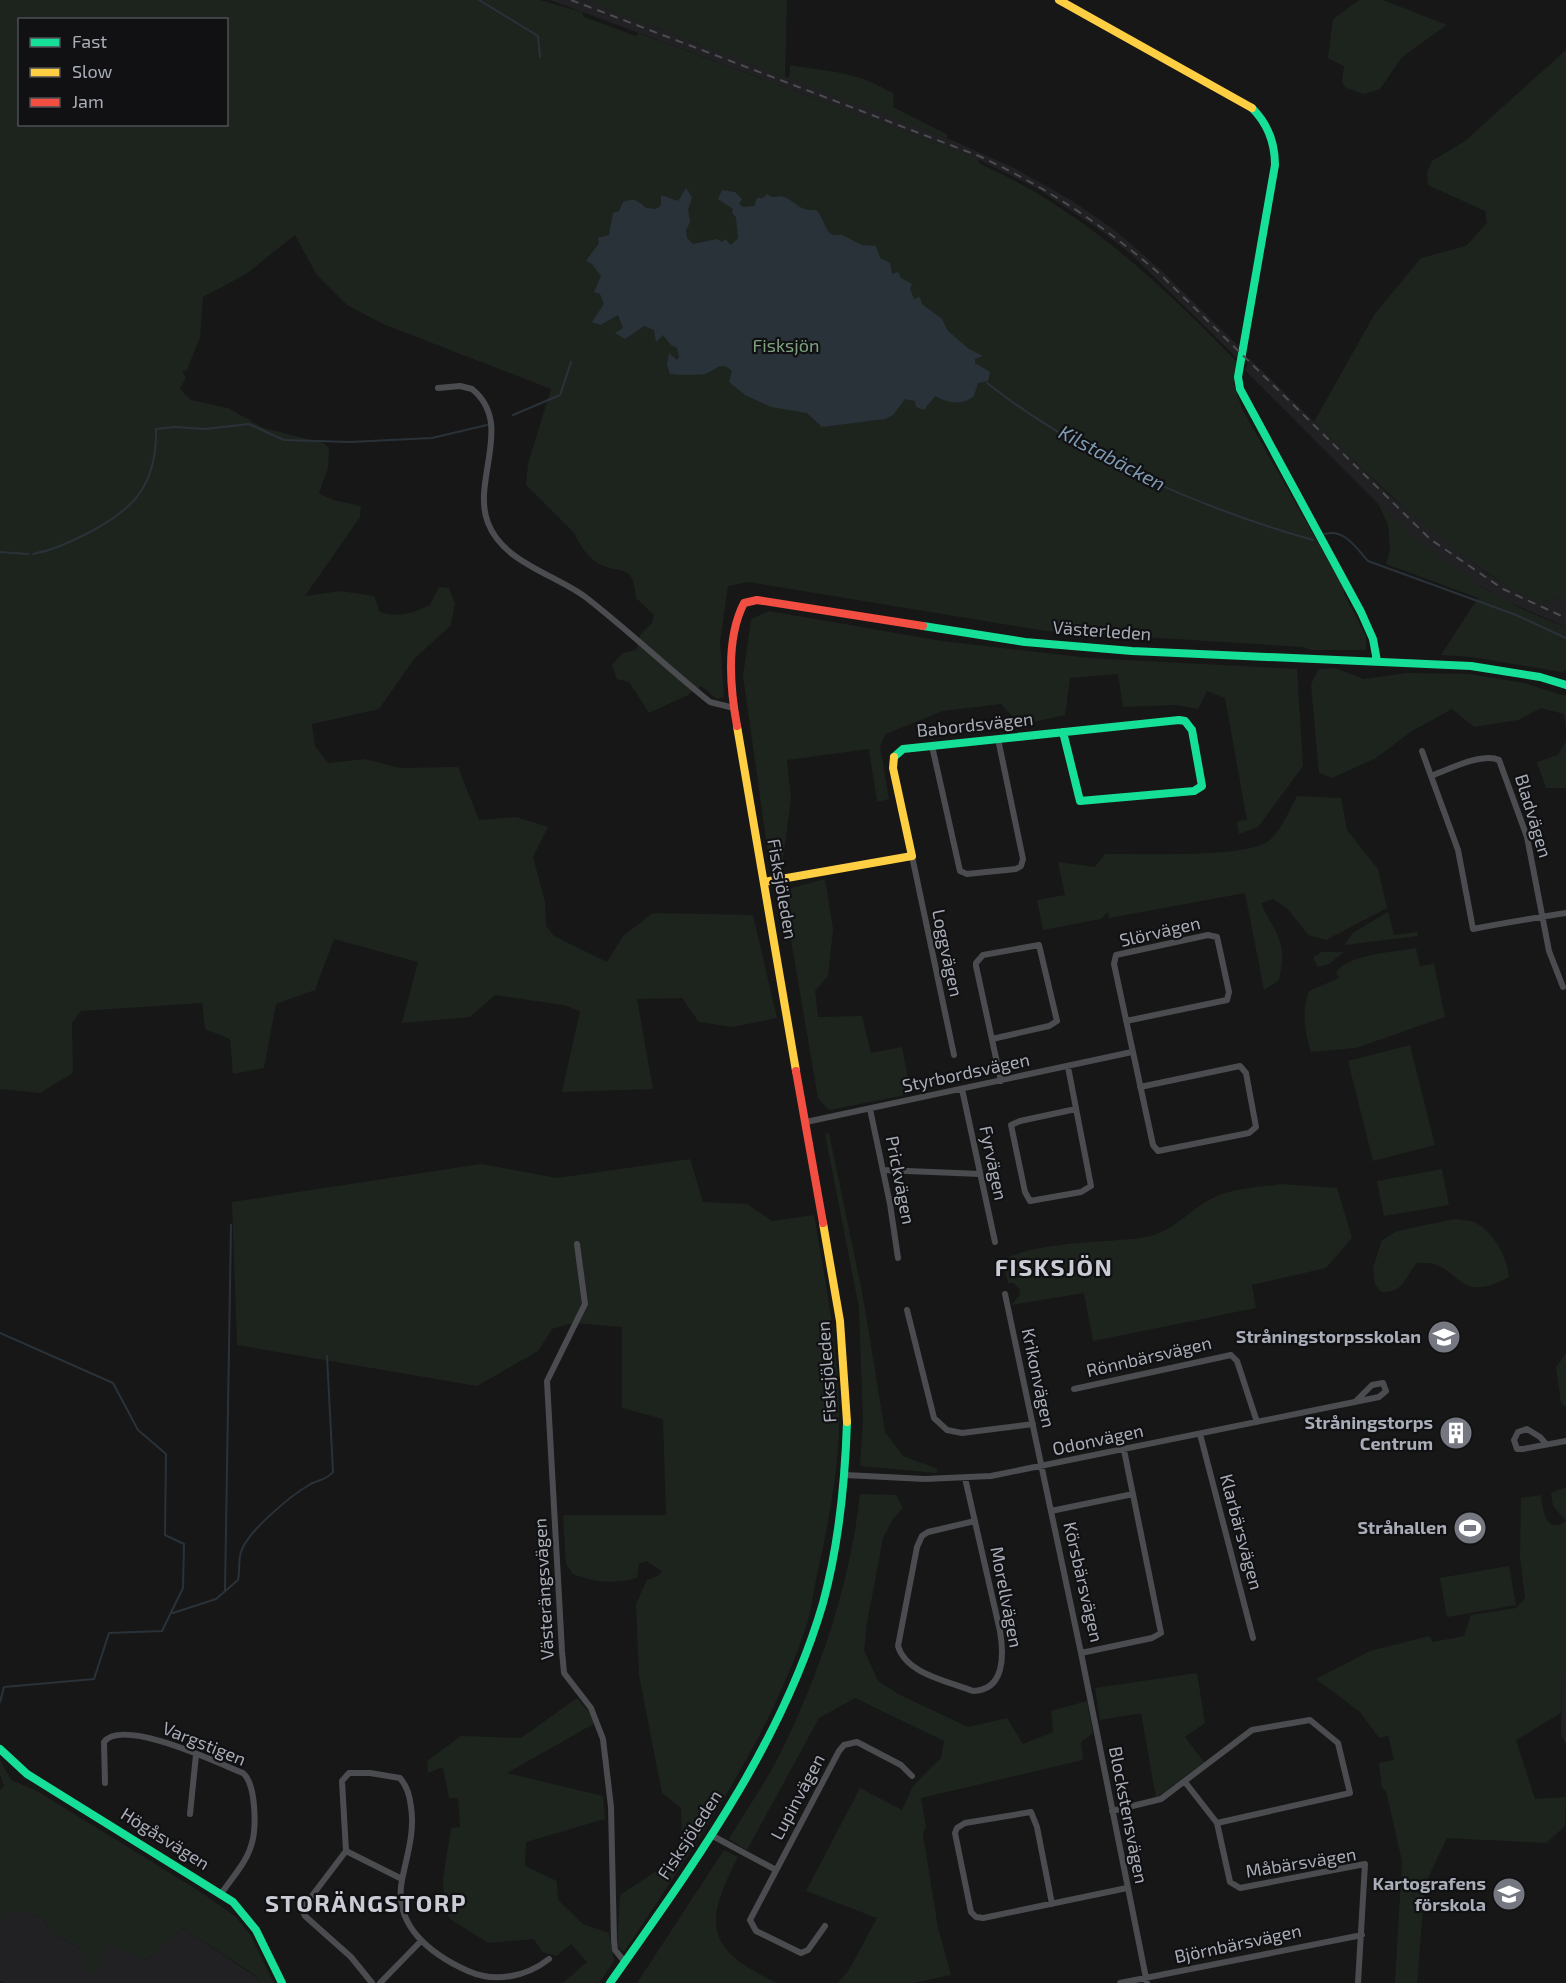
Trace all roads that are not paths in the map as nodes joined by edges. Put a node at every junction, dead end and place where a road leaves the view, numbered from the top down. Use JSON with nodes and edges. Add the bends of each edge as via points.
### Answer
{"nodes":[{"id":1,"x":1059,"y":0,"type":"edge"},
{"id":2,"x":438,"y":388,"type":"dead end"},
{"id":3,"x":1377,"y":661,"type":"junction"},
{"id":4,"x":1566,"y":685,"type":"edge"},
{"id":5,"x":734,"y":708,"type":"junction"},
{"id":6,"x":1063,"y":732,"type":"junction"},
{"id":7,"x":998,"y":739,"type":"junction"},
{"id":8,"x":932,"y":746,"type":"junction"},
{"id":9,"x":1422,"y":751,"type":"dead end"},
{"id":10,"x":1431,"y":776,"type":"junction"},
{"id":11,"x":912,"y":856,"type":"junction"},
{"id":12,"x":764,"y":882,"type":"junction"},
{"id":13,"x":1566,"y":913,"type":"edge"},
{"id":14,"x":1542,"y":917,"type":"junction"},
{"id":15,"x":1563,"y":987,"type":"dead end"},
{"id":16,"x":1126,"y":1021,"type":"junction"},
{"id":17,"x":992,"y":1039,"type":"junction"},
{"id":18,"x":1132,"y":1052,"type":"junction"},
{"id":19,"x":954,"y":1055,"type":"dead end"},
{"id":20,"x":1068,"y":1067,"type":"junction"},
{"id":21,"x":1001,"y":1081,"type":"junction"},
{"id":22,"x":1140,"y":1087,"type":"junction"},
{"id":23,"x":962,"y":1089,"type":"junction"},
{"id":24,"x":870,"y":1109,"type":"junction"},
{"id":25,"x":1076,"y":1109,"type":"junction"},
{"id":26,"x":806,"y":1122,"type":"junction"},
{"id":27,"x":884,"y":1170,"type":"junction"},
{"id":28,"x":980,"y":1174,"type":"junction"},
{"id":29,"x":995,"y":1242,"type":"dead end"},
{"id":30,"x":577,"y":1244,"type":"dead end"},
{"id":31,"x":898,"y":1258,"type":"dead end"},
{"id":32,"x":1005,"y":1294,"type":"dead end"},
{"id":33,"x":907,"y":1310,"type":"dead end"},
{"id":34,"x":1074,"y":1389,"type":"dead end"},
{"id":35,"x":1355,"y":1402,"type":"junction"},
{"id":36,"x":1257,"y":1422,"type":"junction"},
{"id":37,"x":1033,"y":1424,"type":"junction"},
{"id":38,"x":1200,"y":1434,"type":"junction"},
{"id":39,"x":1566,"y":1441,"type":"edge"},
{"id":40,"x":1546,"y":1444,"type":"junction"},
{"id":41,"x":1124,"y":1450,"type":"junction"},
{"id":42,"x":1041,"y":1467,"type":"junction"},
{"id":43,"x":844,"y":1475,"type":"junction"},
{"id":44,"x":965,"y":1478,"type":"junction"},
{"id":45,"x":1133,"y":1494,"type":"junction"},
{"id":46,"x":1051,"y":1511,"type":"junction"},
{"id":47,"x":975,"y":1521,"type":"junction"},
{"id":48,"x":1253,"y":1638,"type":"dead end"},
{"id":49,"x":1081,"y":1653,"type":"junction"},
{"id":50,"x":0,"y":1749,"type":"edge"},
{"id":51,"x":196,"y":1755,"type":"junction"},
{"id":52,"x":912,"y":1776,"type":"dead end"},
{"id":53,"x":1185,"y":1782,"type":"junction"},
{"id":54,"x":105,"y":1783,"type":"dead end"},
{"id":55,"x":1112,"y":1810,"type":"junction"},
{"id":56,"x":190,"y":1814,"type":"dead end"},
{"id":57,"x":1217,"y":1823,"type":"junction"},
{"id":58,"x":711,"y":1835,"type":"junction"},
{"id":59,"x":346,"y":1851,"type":"junction"},
{"id":60,"x":776,"y":1870,"type":"junction"},
{"id":61,"x":402,"y":1880,"type":"junction"},
{"id":62,"x":1127,"y":1888,"type":"junction"},
{"id":63,"x":221,"y":1894,"type":"junction"},
{"id":64,"x":1052,"y":1904,"type":"junction"},
{"id":65,"x":825,"y":1926,"type":"dead end"},
{"id":66,"x":1362,"y":1935,"type":"junction"},
{"id":67,"x":421,"y":1941,"type":"junction"},
{"id":68,"x":549,"y":1959,"type":"dead end"},
{"id":69,"x":625,"y":1962,"type":"junction"},
{"id":70,"x":1146,"y":1981,"type":"edge"},
{"id":71,"x":282,"y":1983,"type":"edge"},
{"id":72,"x":372,"y":1983,"type":"edge"},
{"id":73,"x":380,"y":1983,"type":"edge"},
{"id":74,"x":610,"y":1983,"type":"edge"},
{"id":75,"x":1120,"y":1983,"type":"edge"},
{"id":76,"x":1358,"y":1983,"type":"edge"}],
"edges":[{"from":1,"to":3,"type":"street","via":[[1247,103],[1269,128],[1275,141],[1275,165],[1238,377],[1240,389],[1361,612],[1373,639]]},
{"from":2,"to":5,"type":"street","via":[[472,389],[487,411],[492,433],[484,500],[488,524],[499,539],[526,563],[588,598],[711,702]]},
{"from":3,"to":4,"type":"street","name":"Västerleden","via":[[1494,669]]},
{"from":3,"to":5,"type":"street","name":"Västerleden","via":[[1037,643],[749,600],[739,612],[733,647]]},
{"from":5,"to":12,"type":"street","name":"Fisksjöleden"},
{"from":6,"to":6,"type":"street","name":"Babordsvägen","via":[[1185,721],[1192,730],[1202,786],[1194,791],[1080,801]]},
{"from":6,"to":7,"type":"street","name":"Babordsvägen"},
{"from":7,"to":8,"type":"street","name":"Babordsvägen"},
{"from":7,"to":8,"type":"street","via":[[1023,859],[1016,868],[967,874],[960,871]]},
{"from":8,"to":11,"type":"street","name":"Babordsvägen","via":[[903,749],[892,762]]},
{"from":9,"to":10,"type":"street"},
{"from":10,"to":14,"type":"street","via":[[1458,850],[1473,929]]},
{"from":10,"to":14,"type":"street","name":"Bladvägen","via":[[1470,762],[1498,760],[1527,837]]},
{"from":11,"to":12,"type":"street"},
{"from":11,"to":19,"type":"street","name":"Loggvägen"},
{"from":12,"to":26,"type":"street","name":"Fisksjöleden"},
{"from":13,"to":14,"type":"street"},
{"from":14,"to":15,"type":"street","via":[[1549,951]]},
{"from":16,"to":16,"type":"street","name":"Slörvägen","via":[[1114,964],[1116,955],[1208,935],[1217,937],[1229,992],[1227,1000]]},
{"from":16,"to":18,"type":"street","name":"Slörvägen"},
{"from":17,"to":17,"type":"street","via":[[976,966],[978,959],[1039,945],[1057,1021]]},
{"from":17,"to":21,"type":"street"},
{"from":18,"to":20,"type":"street","name":"Styrbordsvägen"},
{"from":18,"to":22,"type":"street","name":"Slörvägen"},
{"from":20,"to":21,"type":"street","name":"Styrbordsvägen"},
{"from":20,"to":25,"type":"street"},
{"from":21,"to":23,"type":"street","name":"Styrbordsvägen"},
{"from":22,"to":22,"type":"street","name":"Slörvägen","via":[[1153,1145],[1158,1151],[1249,1133],[1256,1127],[1246,1073],[1240,1066]]},
{"from":23,"to":24,"type":"street","name":"Styrbordsvägen"},
{"from":23,"to":28,"type":"street","name":"Fyrvägen"},
{"from":24,"to":26,"type":"street","name":"Styrbordsvägen"},
{"from":24,"to":27,"type":"street","name":"Prickvägen"},
{"from":25,"to":25,"type":"street","via":[[1091,1186],[1081,1192],[1030,1202],[1011,1125]]},
{"from":26,"to":43,"type":"street","name":"Fisksjöleden","via":[[843,1341],[847,1410]]},
{"from":27,"to":28,"type":"street"},
{"from":27,"to":31,"type":"street","name":"Prickvägen"},
{"from":28,"to":29,"type":"street","name":"Fyrvägen"},
{"from":30,"to":69,"type":"street","name":"Västerängsvägen","via":[[585,1304],[547,1381],[562,1651],[564,1673],[591,1708],[603,1739],[611,1807],[614,1941],[615,1950]]},
{"from":32,"to":37,"type":"street","name":"Krikonvägen"},
{"from":33,"to":37,"type":"street","via":[[930,1407],[939,1424],[962,1433]]},
{"from":34,"to":36,"type":"street","name":"Rönnbärsvägen","via":[[1231,1355],[1237,1361]]},
{"from":35,"to":35,"type":"street","name":"Odonvägen","via":[[1372,1385],[1383,1383],[1386,1391],[1379,1397]]},
{"from":35,"to":36,"type":"street","name":"Odonvägen"},
{"from":36,"to":38,"type":"street","name":"Odonvägen"},
{"from":37,"to":42,"type":"street","name":"Krikonvägen"},
{"from":38,"to":41,"type":"street","name":"Odonvägen"},
{"from":38,"to":48,"type":"street","name":"Klarbärsvägen"},
{"from":39,"to":40,"type":"street"},
{"from":40,"to":40,"type":"street","via":[[1517,1449],[1514,1440],[1518,1432],[1527,1430]]},
{"from":41,"to":42,"type":"street","name":"Odonvägen"},
{"from":41,"to":45,"type":"street","name":"Körsbärsvägen"},
{"from":42,"to":44,"type":"street","name":"Odonvägen"},
{"from":42,"to":46,"type":"street","name":"Körsbärsvägen"},
{"from":43,"to":44,"type":"street","name":"Odonvägen"},
{"from":43,"to":58,"type":"street","name":"Fisksjöleden","via":[[835,1544],[810,1640],[771,1731]]},
{"from":44,"to":47,"type":"street","name":"Morellvägen"},
{"from":45,"to":46,"type":"street","name":"Körsbärsvägen"},
{"from":45,"to":49,"type":"street","name":"Körsbärsvägen","via":[[1161,1633]]},
{"from":46,"to":49,"type":"street","name":"Körsbärsvägen"},
{"from":47,"to":47,"type":"street","name":"Morellvägen","via":[[1001,1637],[1002,1660],[995,1681],[982,1690],[972,1691],[914,1667],[904,1659],[898,1646],[918,1541],[928,1532]]},
{"from":49,"to":55,"type":"street","name":"Blockstensvägen"},
{"from":50,"to":63,"type":"street","name":"Högåsvägen","via":[[27,1774]]},
{"from":51,"to":54,"type":"street","name":"Vargstigen","via":[[136,1735],[113,1735],[103,1748]]},
{"from":51,"to":56,"type":"street"},
{"from":51,"to":63,"type":"street","name":"Vargstigen","via":[[243,1773],[251,1785],[252,1844]]},
{"from":52,"to":60,"type":"street","name":"Lupinvägen","via":[[902,1765],[865,1745],[844,1745]]},
{"from":53,"to":55,"type":"street","via":[[1161,1799]]},
{"from":53,"to":57,"type":"street"},
{"from":53,"to":57,"type":"street","via":[[1243,1735],[1262,1727],[1310,1720],[1338,1743],[1350,1793]]},
{"from":55,"to":62,"type":"street","name":"Blockstensvägen"},
{"from":57,"to":66,"type":"street","name":"Måbärsvägen","via":[[1234,1887],[1365,1864]]},
{"from":58,"to":60,"type":"street"},
{"from":58,"to":69,"type":"street","name":"Fisksjöleden"},
{"from":59,"to":61,"type":"street"},
{"from":59,"to":61,"type":"street","via":[[342,1781],[345,1776],[370,1773],[400,1778],[408,1792],[412,1825]]},
{"from":59,"to":72,"type":"street","via":[[302,1910]]},
{"from":60,"to":65,"type":"street","name":"Lupinvägen","via":[[753,1913],[752,1926],[801,1953],[808,1950]]},
{"from":61,"to":67,"type":"street","via":[[402,1911]]},
{"from":62,"to":64,"type":"street"},
{"from":62,"to":70,"type":"street","name":"Blockstensvägen"},
{"from":63,"to":71,"type":"street","name":"Högåsvägen","via":[[255,1925]]},
{"from":64,"to":64,"type":"street","via":[[976,1917],[971,1912],[957,1828],[965,1823],[1030,1812]]},
{"from":66,"to":70,"type":"street","name":"Björnbärsvägen"},
{"from":66,"to":76,"type":"street","name":"Måbärsvägen"},
{"from":67,"to":68,"type":"street","via":[[456,1966],[489,1978],[515,1976]]},
{"from":67,"to":73,"type":"street"},
{"from":69,"to":74,"type":"street","name":"Fisksjöleden"},
{"from":70,"to":75,"type":"street","name":"Björnbärsvägen"}]}
